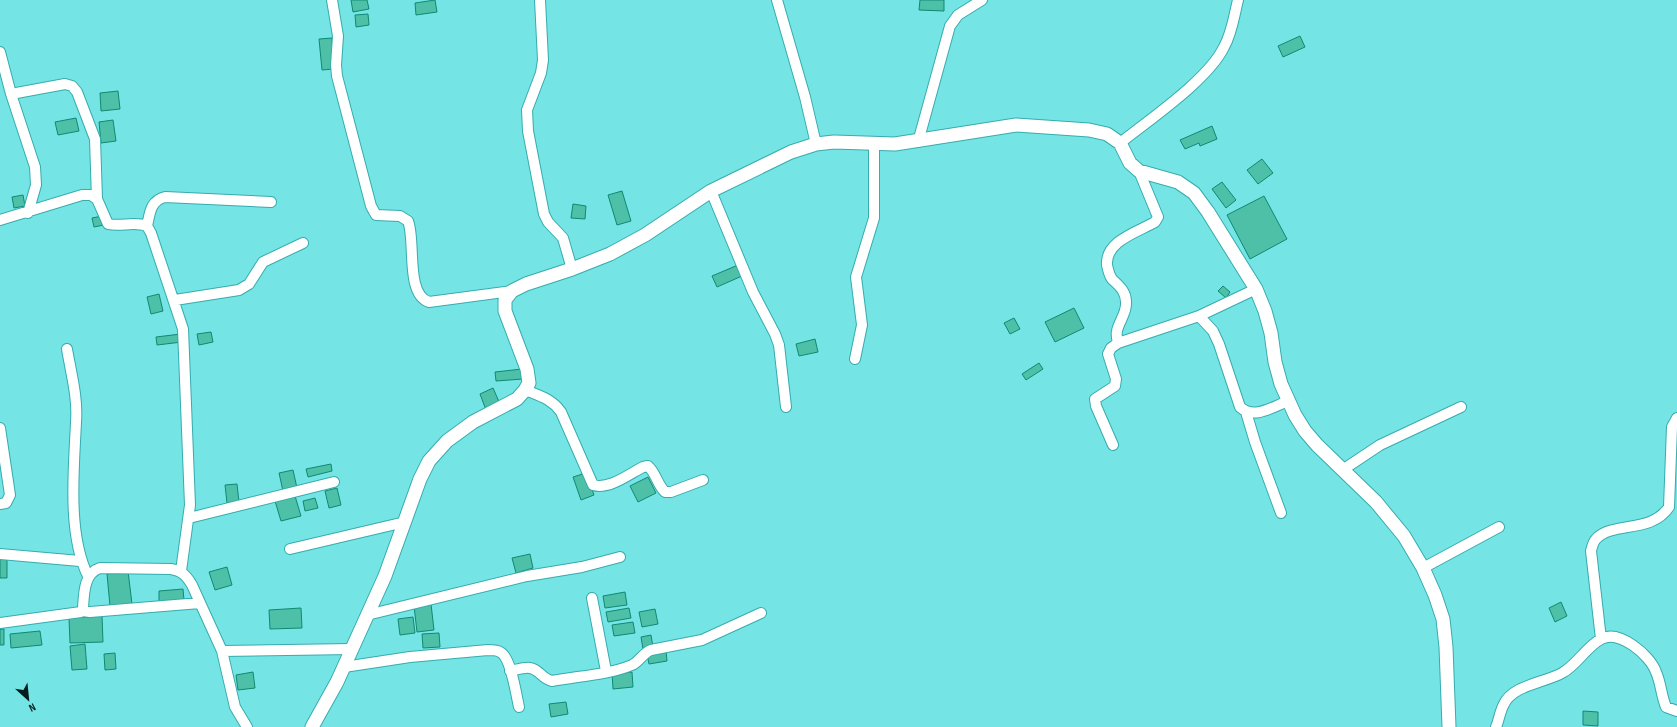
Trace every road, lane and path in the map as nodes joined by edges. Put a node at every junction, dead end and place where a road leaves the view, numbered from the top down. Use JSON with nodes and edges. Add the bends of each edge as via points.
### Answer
{"nodes":[{"id":1,"x":332,"y":0,"type":"edge"},
{"id":2,"x":540,"y":0,"type":"edge"},
{"id":3,"x":777,"y":0,"type":"edge"},
{"id":4,"x":982,"y":0,"type":"edge"},
{"id":5,"x":1238,"y":0,"type":"edge"},
{"id":6,"x":0,"y":52,"type":"edge"},
{"id":7,"x":11,"y":94,"type":"junction"},
{"id":8,"x":918,"y":142,"type":"junction"},
{"id":9,"x":1120,"y":143,"type":"junction"},
{"id":10,"x":816,"y":144,"type":"junction"},
{"id":11,"x":874,"y":144,"type":"junction"},
{"id":12,"x":1139,"y":171,"type":"junction"},
{"id":13,"x":712,"y":191,"type":"junction"},
{"id":14,"x":97,"y":199,"type":"junction"},
{"id":15,"x":271,"y":202,"type":"dead end"},
{"id":16,"x":28,"y":213,"type":"junction"},
{"id":17,"x":0,"y":220,"type":"edge"},
{"id":18,"x":147,"y":226,"type":"junction"},
{"id":19,"x":303,"y":243,"type":"dead end"},
{"id":20,"x":572,"y":269,"type":"junction"},
{"id":21,"x":1256,"y":289,"type":"junction"},
{"id":22,"x":512,"y":291,"type":"junction"},
{"id":23,"x":175,"y":300,"type":"junction"},
{"id":24,"x":1199,"y":316,"type":"junction"},
{"id":25,"x":1118,"y":343,"type":"junction"},
{"id":26,"x":67,"y":349,"type":"dead end"},
{"id":27,"x":855,"y":359,"type":"dead end"},
{"id":28,"x":525,"y":390,"type":"junction"},
{"id":29,"x":1288,"y":401,"type":"junction"},
{"id":30,"x":786,"y":407,"type":"dead end"},
{"id":31,"x":1461,"y":407,"type":"dead end"},
{"id":32,"x":1246,"y":412,"type":"junction"},
{"id":33,"x":1677,"y":418,"type":"edge"},
{"id":34,"x":0,"y":428,"type":"edge"},
{"id":35,"x":1113,"y":445,"type":"dead end"},
{"id":36,"x":2,"y":455,"type":"edge"},
{"id":37,"x":1344,"y":469,"type":"junction"},
{"id":38,"x":703,"y":480,"type":"dead end"},
{"id":39,"x":334,"y":482,"type":"dead end"},
{"id":40,"x":0,"y":504,"type":"edge"},
{"id":41,"x":1281,"y":513,"type":"dead end"},
{"id":42,"x":189,"y":518,"type":"junction"},
{"id":43,"x":405,"y":522,"type":"junction"},
{"id":44,"x":1499,"y":527,"type":"dead end"},
{"id":45,"x":290,"y":549,"type":"dead end"},
{"id":46,"x":0,"y":554,"type":"edge"},
{"id":47,"x":620,"y":557,"type":"dead end"},
{"id":48,"x":80,"y":561,"type":"junction"},
{"id":49,"x":1423,"y":568,"type":"junction"},
{"id":50,"x":181,"y":571,"type":"junction"},
{"id":51,"x":88,"y":576,"type":"junction"},
{"id":52,"x":592,"y":598,"type":"dead end"},
{"id":53,"x":200,"y":603,"type":"junction"},
{"id":54,"x":82,"y":611,"type":"junction"},
{"id":55,"x":761,"y":613,"type":"dead end"},
{"id":56,"x":368,"y":615,"type":"junction"},
{"id":57,"x":0,"y":623,"type":"edge"},
{"id":58,"x":1601,"y":639,"type":"junction"},
{"id":59,"x":352,"y":649,"type":"junction"},
{"id":60,"x":222,"y":651,"type":"junction"},
{"id":61,"x":344,"y":667,"type":"junction"},
{"id":62,"x":510,"y":671,"type":"junction"},
{"id":63,"x":606,"y":672,"type":"junction"},
{"id":64,"x":519,"y":707,"type":"dead end"},
{"id":65,"x":1677,"y":711,"type":"edge"},
{"id":66,"x":247,"y":727,"type":"edge"},
{"id":67,"x":312,"y":727,"type":"edge"},
{"id":68,"x":1449,"y":727,"type":"edge"},
{"id":69,"x":1496,"y":727,"type":"edge"}],
"edges":[{"from":1,"to":22,"type":"street","via":[[338,36],[337,76],[371,206],[376,216],[400,216],[408,221],[418,294],[422,300],[429,302]]},
{"from":2,"to":20,"type":"street","via":[[543,60],[541,73],[527,110],[528,131],[544,214],[563,238]]},
{"from":3,"to":10,"type":"street"},
{"from":4,"to":8,"type":"street","via":[[958,15],[950,26]]},
{"from":5,"to":9,"type":"street","via":[[1230,35],[1214,64]]},
{"from":6,"to":7,"type":"street"},
{"from":7,"to":14,"type":"street","via":[[65,84],[72,86],[77,92],[95,139]]},
{"from":7,"to":16,"type":"street","via":[[35,167],[36,185]]},
{"from":8,"to":9,"type":"street","via":[[1016,125],[1089,130],[1107,134]]},
{"from":8,"to":11,"type":"street"},
{"from":9,"to":12,"type":"street","via":[[1130,163]]},
{"from":10,"to":11,"type":"street"},
{"from":10,"to":13,"type":"street","via":[[791,152]]},
{"from":11,"to":27,"type":"street","via":[[874,218],[856,277],[862,325]]},
{"from":12,"to":21,"type":"street","via":[[1178,182],[1194,194],[1230,244]]},
{"from":12,"to":25,"type":"street","via":[[1158,217],[1155,222],[1116,243],[1107,259],[1111,278],[1125,294],[1127,303],[1117,331]]},
{"from":13,"to":20,"type":"street","via":[[645,235],[610,254]]},
{"from":13,"to":30,"type":"street","via":[[753,292],[775,334]]},
{"from":14,"to":16,"type":"street","via":[[91,195],[82,196]]},
{"from":14,"to":18,"type":"street","via":[[108,224]]},
{"from":15,"to":18,"type":"street","via":[[165,197],[157,199],[152,205]]},
{"from":16,"to":17,"type":"street"},
{"from":18,"to":23,"type":"street"},
{"from":19,"to":23,"type":"street","via":[[263,262],[249,284],[239,290]]},
{"from":20,"to":22,"type":"street"},
{"from":21,"to":24,"type":"street"},
{"from":21,"to":29,"type":"street","via":[[1265,311],[1275,362]]},
{"from":22,"to":28,"type":"street","via":[[505,300],[505,311],[527,369],[528,383]]},
{"from":23,"to":42,"type":"street","via":[[183,329],[190,484]]},
{"from":24,"to":25,"type":"street"},
{"from":24,"to":32,"type":"street","via":[[1213,331],[1240,407]]},
{"from":25,"to":35,"type":"street","via":[[1108,354],[1116,379],[1115,386],[1095,399]]},
{"from":26,"to":48,"type":"street","via":[[76,410],[74,488]]},
{"from":28,"to":38,"type":"street","via":[[549,400],[561,412],[593,485],[606,486],[648,466],[653,470],[664,492],[671,492]]},
{"from":28,"to":43,"type":"street","via":[[516,399],[473,422],[447,441],[429,461]]},
{"from":29,"to":32,"type":"street","via":[[1255,414]]},
{"from":29,"to":37,"type":"street","via":[[1305,431]]},
{"from":31,"to":37,"type":"street","via":[[1380,445]]},
{"from":32,"to":41,"type":"street"},
{"from":33,"to":58,"type":"street","via":[[1672,427],[1669,507],[1664,516],[1655,521],[1603,534],[1594,540],[1591,551]]},
{"from":34,"to":36,"type":"street"},
{"from":36,"to":40,"type":"street","via":[[10,495],[6,503]]},
{"from":37,"to":49,"type":"street","via":[[1404,536]]},
{"from":39,"to":42,"type":"street"},
{"from":42,"to":50,"type":"street"},
{"from":43,"to":45,"type":"street"},
{"from":43,"to":56,"type":"street"},
{"from":44,"to":49,"type":"street"},
{"from":46,"to":48,"type":"street"},
{"from":47,"to":56,"type":"street","via":[[582,567],[527,576]]},
{"from":48,"to":51,"type":"street"},
{"from":49,"to":68,"type":"street","via":[[1442,619],[1446,647]]},
{"from":50,"to":51,"type":"street","via":[[100,568],[92,570]]},
{"from":50,"to":53,"type":"street","via":[[187,576]]},
{"from":51,"to":54,"type":"street"},
{"from":52,"to":63,"type":"street"},
{"from":53,"to":54,"type":"street"},
{"from":53,"to":60,"type":"street"},
{"from":54,"to":57,"type":"street"},
{"from":55,"to":63,"type":"street","via":[[702,640],[651,650],[633,664]]},
{"from":56,"to":59,"type":"street"},
{"from":58,"to":65,"type":"street","via":[[1615,636],[1626,640],[1651,661],[1666,707]]},
{"from":58,"to":69,"type":"street","via":[[1567,670],[1511,694],[1504,704]]},
{"from":59,"to":60,"type":"street"},
{"from":59,"to":61,"type":"street"},
{"from":60,"to":66,"type":"street","via":[[235,707]]},
{"from":61,"to":62,"type":"street","via":[[410,657],[488,650],[499,651],[505,656]]},
{"from":61,"to":67,"type":"street"},
{"from":62,"to":63,"type":"street","via":[[530,668],[552,680]]},
{"from":62,"to":64,"type":"street"}]}
